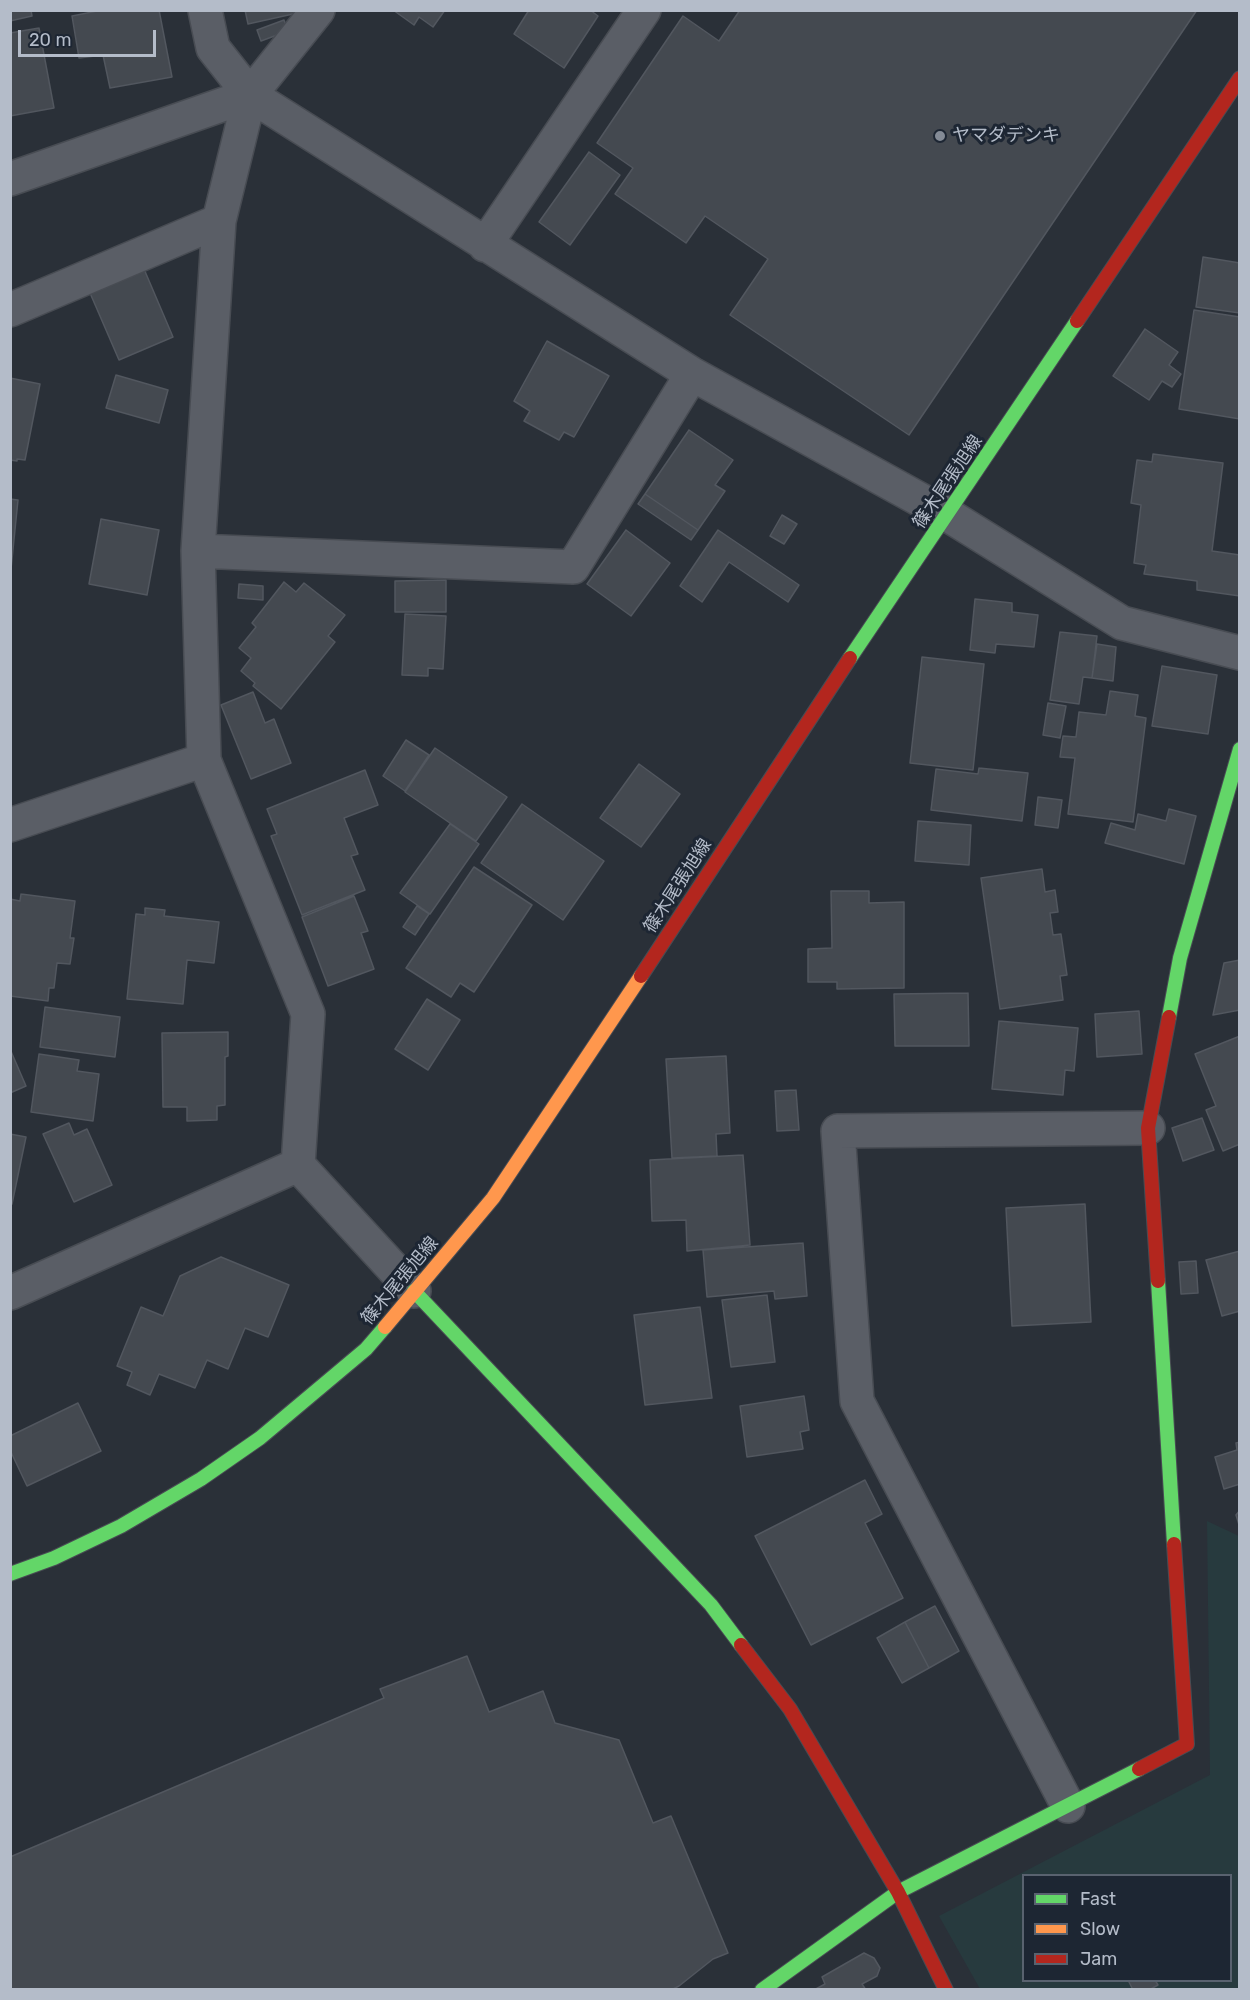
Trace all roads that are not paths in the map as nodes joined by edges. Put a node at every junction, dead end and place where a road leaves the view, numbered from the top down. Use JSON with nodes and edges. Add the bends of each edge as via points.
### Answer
{"nodes":[{"id":1,"x":205,"y":10,"type":"edge"},
{"id":2,"x":318,"y":10,"type":"edge"},
{"id":3,"x":644,"y":10,"type":"edge"},
{"id":4,"x":1239,"y":78,"type":"edge"},
{"id":5,"x":249,"y":95,"type":"junction"},
{"id":6,"x":10,"y":179,"type":"edge"},
{"id":7,"x":219,"y":220,"type":"junction"},
{"id":8,"x":484,"y":244,"type":"junction"},
{"id":9,"x":10,"y":310,"type":"edge"},
{"id":10,"x":692,"y":374,"type":"junction"},
{"id":11,"x":948,"y":515,"type":"junction"},
{"id":12,"x":198,"y":551,"type":"junction"},
{"id":13,"x":1239,"y":653,"type":"edge"},
{"id":14,"x":1239,"y":749,"type":"edge"},
{"id":15,"x":204,"y":760,"type":"junction"},
{"id":16,"x":10,"y":825,"type":"edge"},
{"id":17,"x":1148,"y":1128,"type":"junction"},
{"id":18,"x":298,"y":1165,"type":"junction"},
{"id":19,"x":414,"y":1291,"type":"junction"},
{"id":20,"x":10,"y":1293,"type":"edge"},
{"id":21,"x":10,"y":1574,"type":"edge"},
{"id":22,"x":1068,"y":1806,"type":"junction"},
{"id":23,"x":898,"y":1892,"type":"junction"},
{"id":24,"x":762,"y":1989,"type":"edge"},
{"id":25,"x":946,"y":1989,"type":"edge"}],
"edges":[{"from":1,"to":5,"type":"street","via":[[213,48]]},
{"from":2,"to":5,"type":"street"},
{"from":3,"to":8,"type":"street"},
{"from":4,"to":11,"type":"street","name":"篠木尾張旭線"},
{"from":5,"to":6,"type":"street"},
{"from":5,"to":7,"type":"street"},
{"from":5,"to":8,"type":"street"},
{"from":7,"to":9,"type":"street"},
{"from":7,"to":12,"type":"street"},
{"from":8,"to":10,"type":"street"},
{"from":10,"to":11,"type":"street"},
{"from":10,"to":12,"type":"street","via":[[573,567]]},
{"from":11,"to":13,"type":"street","via":[[1122,623]]},
{"from":11,"to":19,"type":"street","name":"篠木尾張旭線","via":[[493,1198]]},
{"from":12,"to":15,"type":"street"},
{"from":14,"to":17,"type":"street","via":[[1180,958]]},
{"from":15,"to":16,"type":"street"},
{"from":15,"to":18,"type":"street","via":[[308,1014]]},
{"from":17,"to":22,"type":"street","via":[[1187,1744]]},
{"from":17,"to":22,"type":"street","via":[[838,1131],[856,1401]]},
{"from":18,"to":19,"type":"street"},
{"from":18,"to":20,"type":"street"},
{"from":19,"to":21,"type":"street","name":"篠木尾張旭線","via":[[366,1349],[260,1438],[201,1479],[121,1526]]},
{"from":19,"to":23,"type":"street","via":[[711,1605],[790,1709]]},
{"from":22,"to":23,"type":"street"},
{"from":23,"to":24,"type":"street"},
{"from":23,"to":25,"type":"street"}]}
